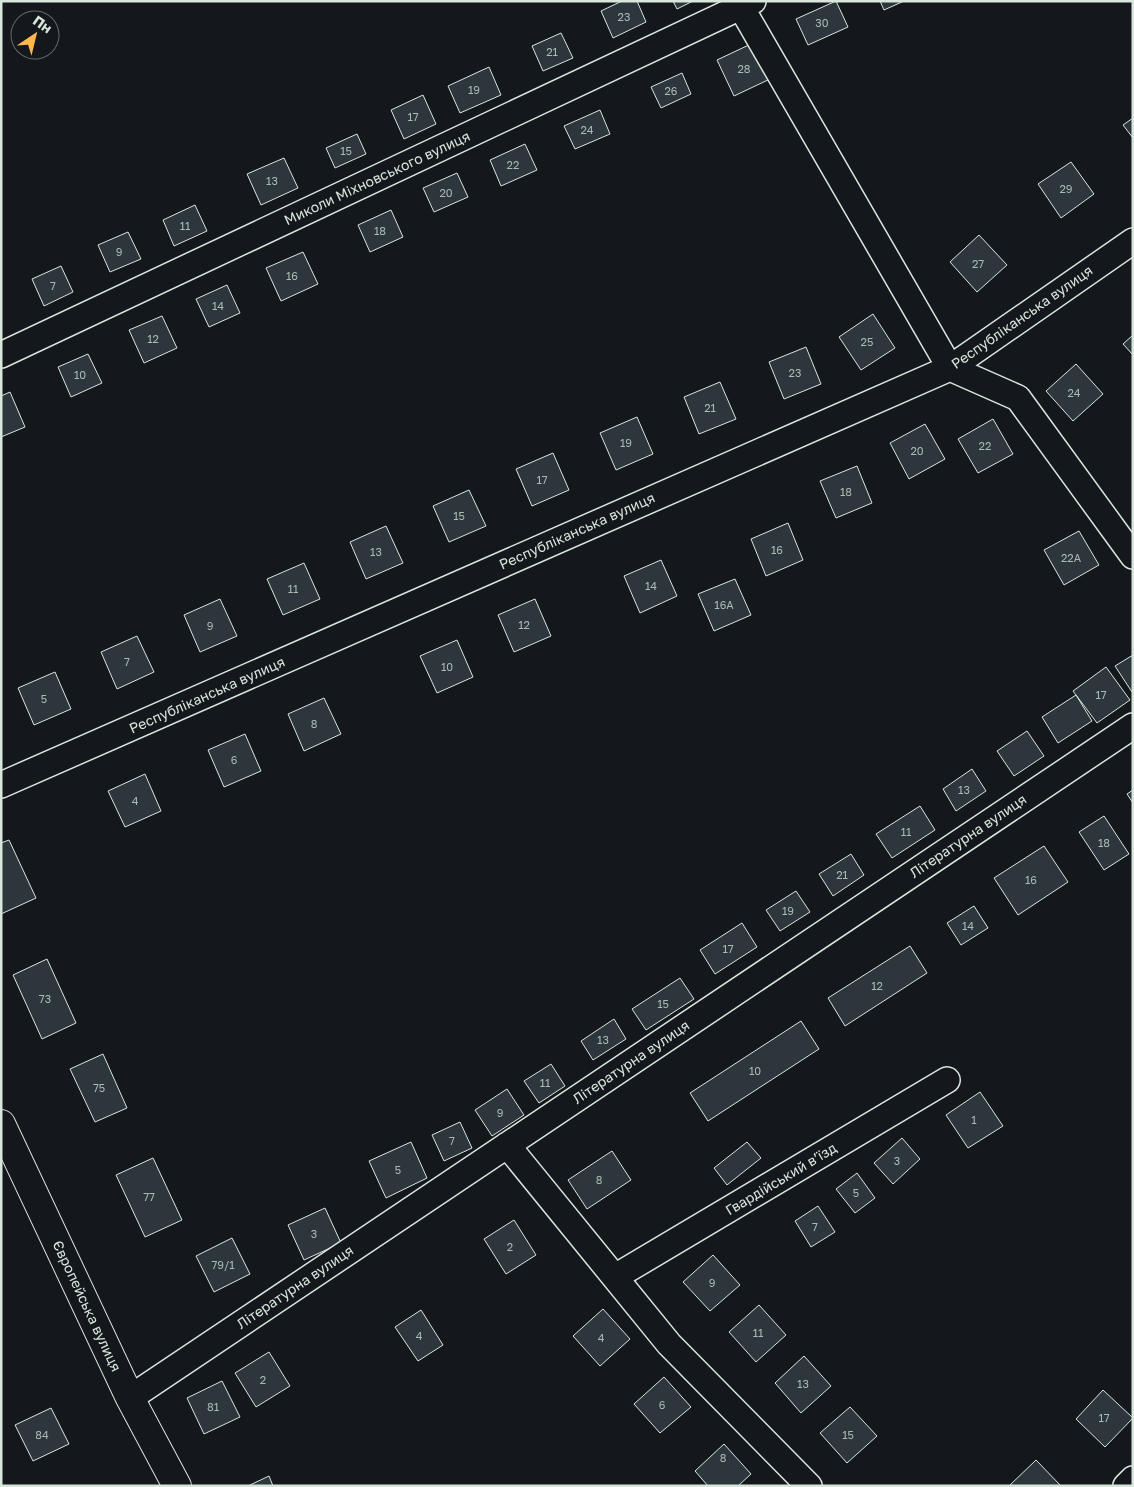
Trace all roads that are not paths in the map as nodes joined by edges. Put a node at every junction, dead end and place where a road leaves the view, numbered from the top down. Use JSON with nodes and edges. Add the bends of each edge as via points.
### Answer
{"nodes":[{"id":1,"x":747,"y":4,"type":"edge"},
{"id":2,"x":1133,"y":241,"type":"edge"},
{"id":3,"x":1,"y":354,"type":"edge"},
{"id":4,"x":950,"y":368,"type":"junction"},
{"id":5,"x":1133,"y":556,"type":"edge"},
{"id":6,"x":1133,"y":726,"type":"edge"},
{"id":7,"x":1,"y":785,"type":"edge"},
{"id":8,"x":947,"y":1080,"type":"dead end"},
{"id":9,"x":1,"y":1124,"type":"edge"},
{"id":10,"x":507,"y":1145,"type":"junction"},
{"id":11,"x":615,"y":1277,"type":"junction"},
{"id":12,"x":130,"y":1398,"type":"junction"},
{"id":13,"x":1133,"y":1479,"type":"edge"},
{"id":14,"x":177,"y":1486,"type":"edge"},
{"id":15,"x":809,"y":1486,"type":"edge"},
{"id":16,"x":1126,"y":1486,"type":"edge"}],
"edges":[{"from":1,"to":3,"type":"street","name":"Миколи Міхновського вулиця"},
{"from":1,"to":4,"type":"street"},
{"from":2,"to":4,"type":"street","name":"Республіканська вулиця"},
{"from":4,"to":5,"type":"street","via":[[1018,398]]},
{"from":4,"to":7,"type":"street","name":"Республіканська вулиця"},
{"from":6,"to":10,"type":"street","name":"Літературна вулиця"},
{"from":8,"to":11,"type":"street","name":"Гвардійський в’їзд"},
{"from":9,"to":12,"type":"street","name":"Європейська вулиця"},
{"from":10,"to":11,"type":"street"},
{"from":10,"to":12,"type":"street","name":"Літературна вулиця"},
{"from":11,"to":15,"type":"street","via":[[669,1344]]},
{"from":12,"to":14,"type":"street","name":"Європейська вулиця"},
{"from":13,"to":16,"type":"street"}]}
